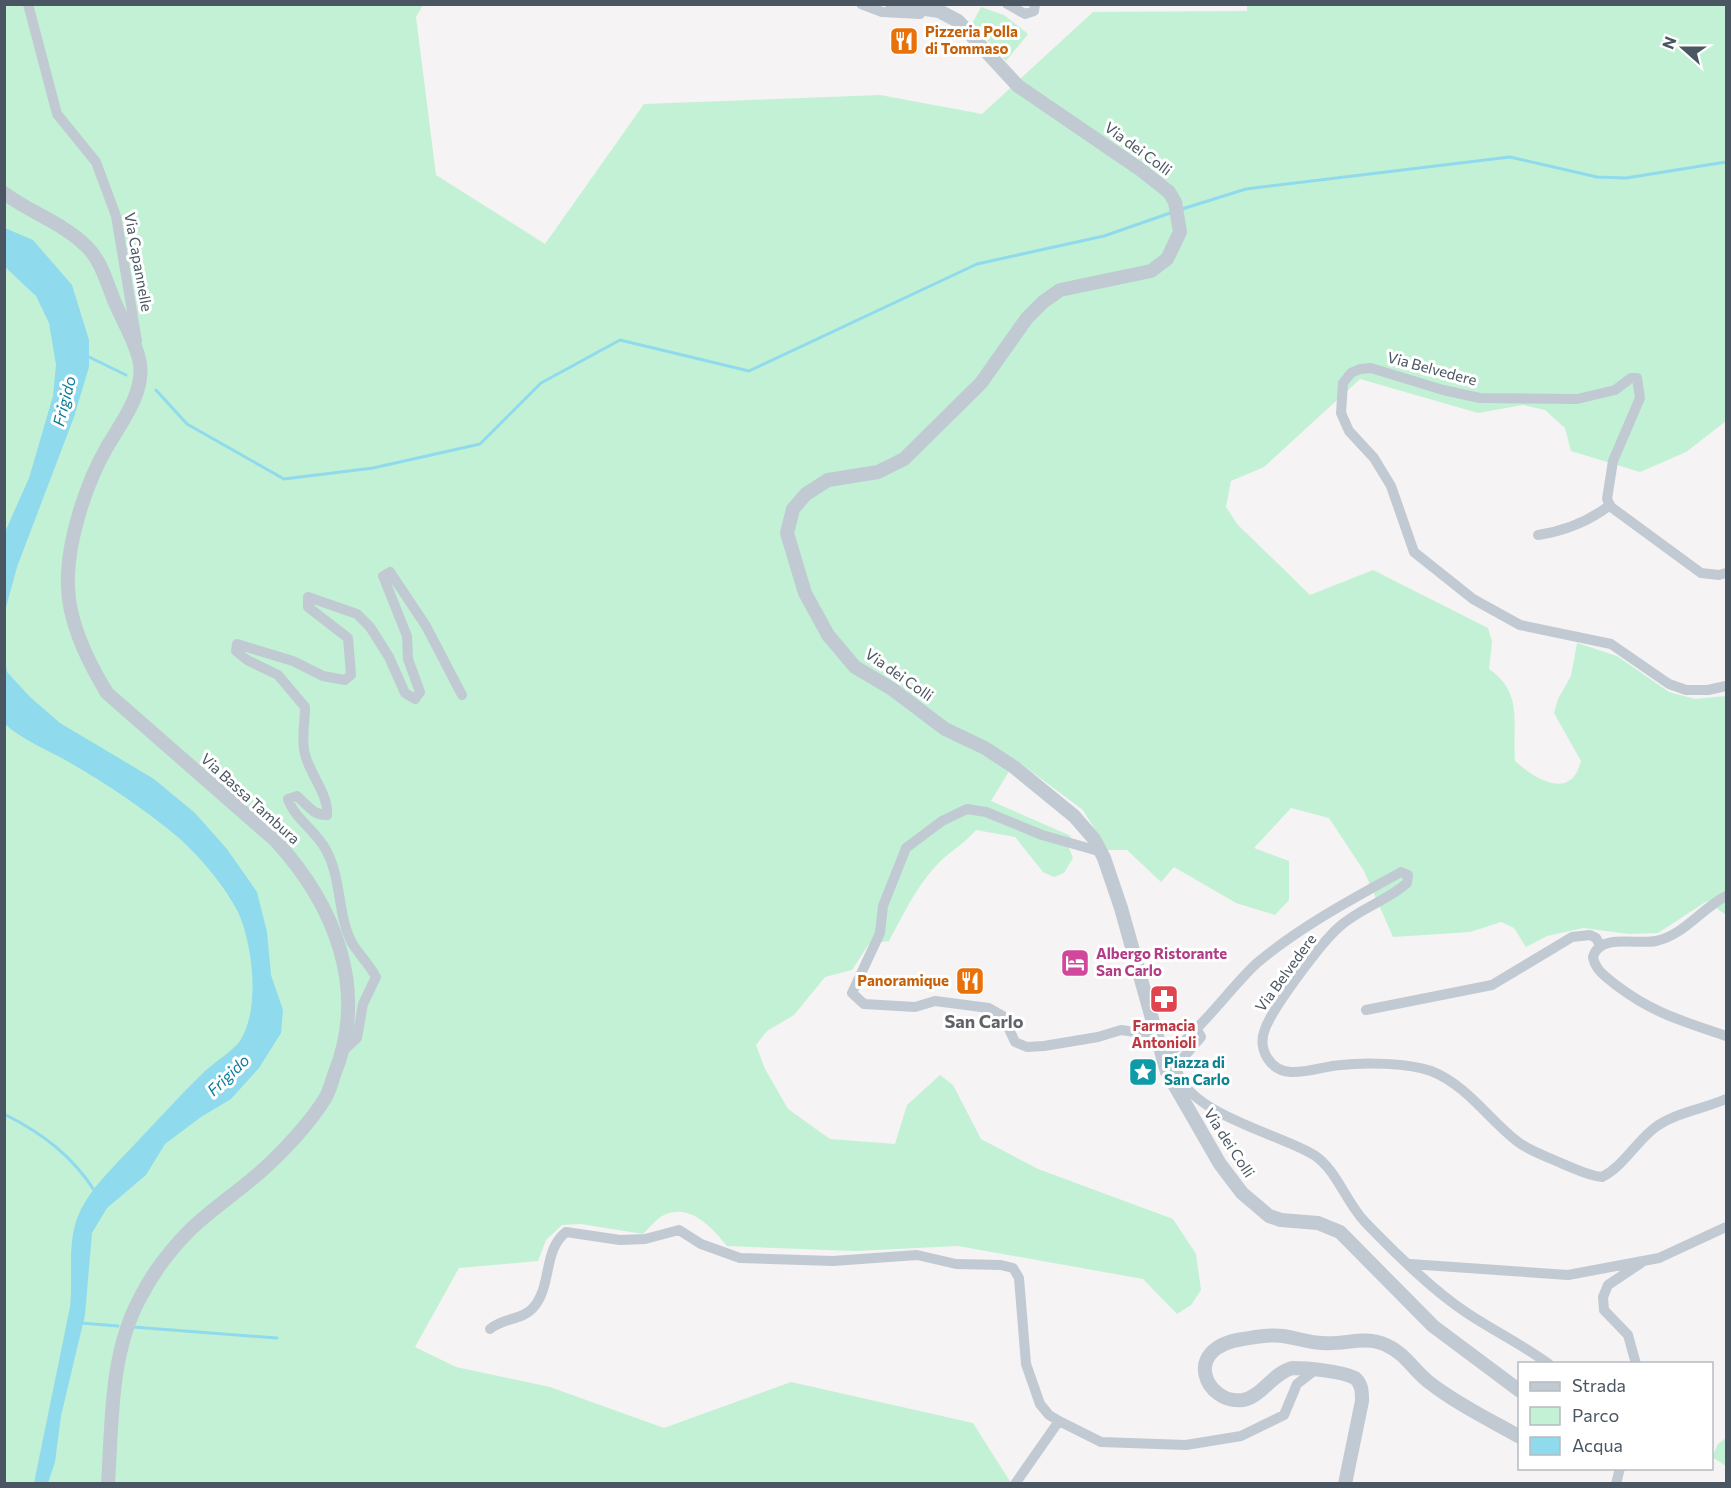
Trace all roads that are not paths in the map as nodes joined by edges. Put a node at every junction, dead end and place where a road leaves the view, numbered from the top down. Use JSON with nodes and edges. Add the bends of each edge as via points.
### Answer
{"nodes":[{"id":1,"x":28,"y":4,"type":"edge"},
{"id":2,"x":861,"y":4,"type":"edge"},
{"id":3,"x":892,"y":4,"type":"edge"},
{"id":4,"x":1007,"y":4,"type":"edge"},
{"id":5,"x":1035,"y":4,"type":"edge"},
{"id":6,"x":943,"y":10,"type":"edge"},
{"id":7,"x":4,"y":193,"type":"edge"},
{"id":8,"x":140,"y":365,"type":"junction"},
{"id":9,"x":1610,"y":505,"type":"junction"},
{"id":10,"x":1538,"y":535,"type":"dead end"},
{"id":11,"x":1726,"y":573,"type":"edge"},
{"id":12,"x":1726,"y":686,"type":"edge"},
{"id":13,"x":462,"y":695,"type":"dead end"},
{"id":14,"x":1102,"y":852,"type":"junction"},
{"id":15,"x":1726,"y":896,"type":"edge"},
{"id":16,"x":1600,"y":945,"type":"junction"},
{"id":17,"x":1365,"y":1010,"type":"dead end"},
{"id":18,"x":1196,"y":1028,"type":"junction"},
{"id":19,"x":1156,"y":1035,"type":"junction"},
{"id":20,"x":1726,"y":1036,"type":"edge"},
{"id":21,"x":345,"y":1048,"type":"junction"},
{"id":22,"x":1162,"y":1056,"type":"junction"},
{"id":23,"x":1726,"y":1099,"type":"edge"},
{"id":24,"x":1726,"y":1227,"type":"edge"},
{"id":25,"x":1646,"y":1260,"type":"junction"},
{"id":26,"x":1410,"y":1264,"type":"junction"},
{"id":27,"x":490,"y":1329,"type":"dead end"},
{"id":28,"x":1546,"y":1362,"type":"edge"},
{"id":29,"x":1635,"y":1362,"type":"edge"},
{"id":30,"x":1315,"y":1370,"type":"junction"},
{"id":31,"x":1518,"y":1390,"type":"edge"},
{"id":32,"x":1059,"y":1421,"type":"junction"},
{"id":33,"x":1518,"y":1436,"type":"edge"},
{"id":34,"x":108,"y":1484,"type":"edge"},
{"id":35,"x":1015,"y":1484,"type":"edge"},
{"id":36,"x":1345,"y":1484,"type":"edge"}],
"edges":[{"from":1,"to":8,"type":"street","name":"Via Capannelle","via":[[57,114],[96,162],[116,216]]},
{"from":2,"to":6,"type":"street","via":[[882,12]]},
{"from":3,"to":6,"type":"street","name":"Via dei Colli"},
{"from":4,"to":5,"type":"street","via":[[1025,14],[1034,10]]},
{"from":6,"to":14,"type":"street","name":"Via dei Colli","via":[[972,33],[987,55],[1018,86],[1169,192],[1175,202],[1180,232],[1167,259],[1151,271],[1060,290],[1043,302],[981,383],[904,459],[878,472],[828,480],[793,509],[787,533],[805,593],[828,634],[855,667],[945,729],[1014,767],[1074,816]]},
{"from":7,"to":8,"type":"street","via":[[73,234],[90,250]]},
{"from":8,"to":21,"type":"street","name":"Via Bassa Tambura","via":[[129,414],[99,461],[84,499],[71,553],[68,587],[79,635],[107,693],[275,840],[311,886],[330,920],[345,968],[350,1001]]},
{"from":9,"to":10,"type":"street","via":[[1560,531]]},
{"from":9,"to":11,"type":"street","via":[[1701,573]]},
{"from":9,"to":12,"type":"street","name":"Via Belvedere","via":[[1607,500],[1613,461],[1640,398],[1637,378],[1615,390],[1557,400],[1480,398],[1371,368],[1352,373],[1343,383],[1341,413],[1349,431],[1374,458],[1391,486],[1414,552],[1427,564],[1473,600],[1520,625],[1611,644],[1668,684],[1686,690]]},
{"from":13,"to":21,"type":"street","via":[[426,626],[390,572],[382,576],[406,636],[408,659],[420,692],[416,699],[405,693],[370,627],[357,614],[317,599],[308,597],[308,607],[348,638],[351,675],[345,680],[323,676],[293,660],[237,644],[236,651],[278,675],[305,707],[304,752],[328,807],[327,815],[312,810],[297,796],[288,799],[291,808],[326,849],[335,868],[342,913],[353,944],[376,977],[363,1004],[357,1038]]},
{"from":14,"to":19,"type":"street","name":"Via dei Colli"},
{"from":14,"to":19,"type":"street","via":[[1042,835],[986,812],[967,809],[942,821],[906,848],[883,906],[880,933],[852,993],[864,1004],[915,1006],[935,1001],[989,1008],[1003,1016],[1015,1042],[1027,1047],[1121,1030]]},
{"from":15,"to":16,"type":"street","via":[[1673,936],[1641,944]]},
{"from":16,"to":17,"type":"street","via":[[1590,935],[1572,937],[1492,985]]},
{"from":16,"to":20,"type":"street","via":[[1593,957],[1598,970],[1634,998],[1660,1014]]},
{"from":18,"to":22,"type":"street","name":"Via Belvedere"},
{"from":18,"to":23,"type":"street","name":"Via Belvedere","via":[[1255,965],[1299,929],[1401,872],[1408,875],[1407,883],[1340,927],[1313,958],[1264,1030],[1265,1054],[1278,1069],[1292,1072],[1342,1064],[1375,1064],[1428,1070],[1479,1105],[1519,1143],[1602,1178],[1656,1126],[1678,1114]]},
{"from":18,"to":26,"type":"street","via":[[1201,1037],[1176,1066],[1190,1090],[1245,1127],[1311,1153],[1327,1164],[1364,1221]]},
{"from":19,"to":22,"type":"street","name":"Via dei Colli"},
{"from":21,"to":34,"type":"street","name":"Via Bassa Tambura","via":[[325,1100],[295,1138],[190,1229],[141,1296],[119,1356]]},
{"from":22,"to":31,"type":"street","name":"Via dei Colli","via":[[1176,1090],[1220,1164],[1255,1206],[1281,1220],[1318,1223],[1340,1232],[1433,1326]]},
{"from":24,"to":25,"type":"street","via":[[1659,1258]]},
{"from":25,"to":26,"type":"street","via":[[1568,1275]]},
{"from":25,"to":29,"type":"street","via":[[1608,1285],[1603,1297],[1605,1310],[1628,1335]]},
{"from":26,"to":28,"type":"street","via":[[1437,1291]]},
{"from":27,"to":32,"type":"street","via":[[499,1321],[523,1316],[532,1309],[540,1298],[552,1249],[566,1232],[620,1240],[645,1239],[679,1230],[711,1248],[740,1258],[833,1261],[917,1256],[956,1264],[1007,1266],[1019,1278],[1026,1364],[1032,1384],[1040,1404]]},
{"from":30,"to":32,"type":"street","via":[[1297,1384],[1284,1415],[1241,1436],[1220,1441],[1175,1445],[1101,1442]]},
{"from":30,"to":33,"type":"street","via":[[1284,1370],[1249,1398],[1238,1400],[1215,1390],[1205,1378],[1203,1366],[1218,1346],[1232,1340],[1282,1336],[1327,1344],[1367,1339],[1400,1352],[1429,1383]]},
{"from":30,"to":36,"type":"street","via":[[1355,1378],[1362,1390]]},
{"from":32,"to":35,"type":"street"}]}
